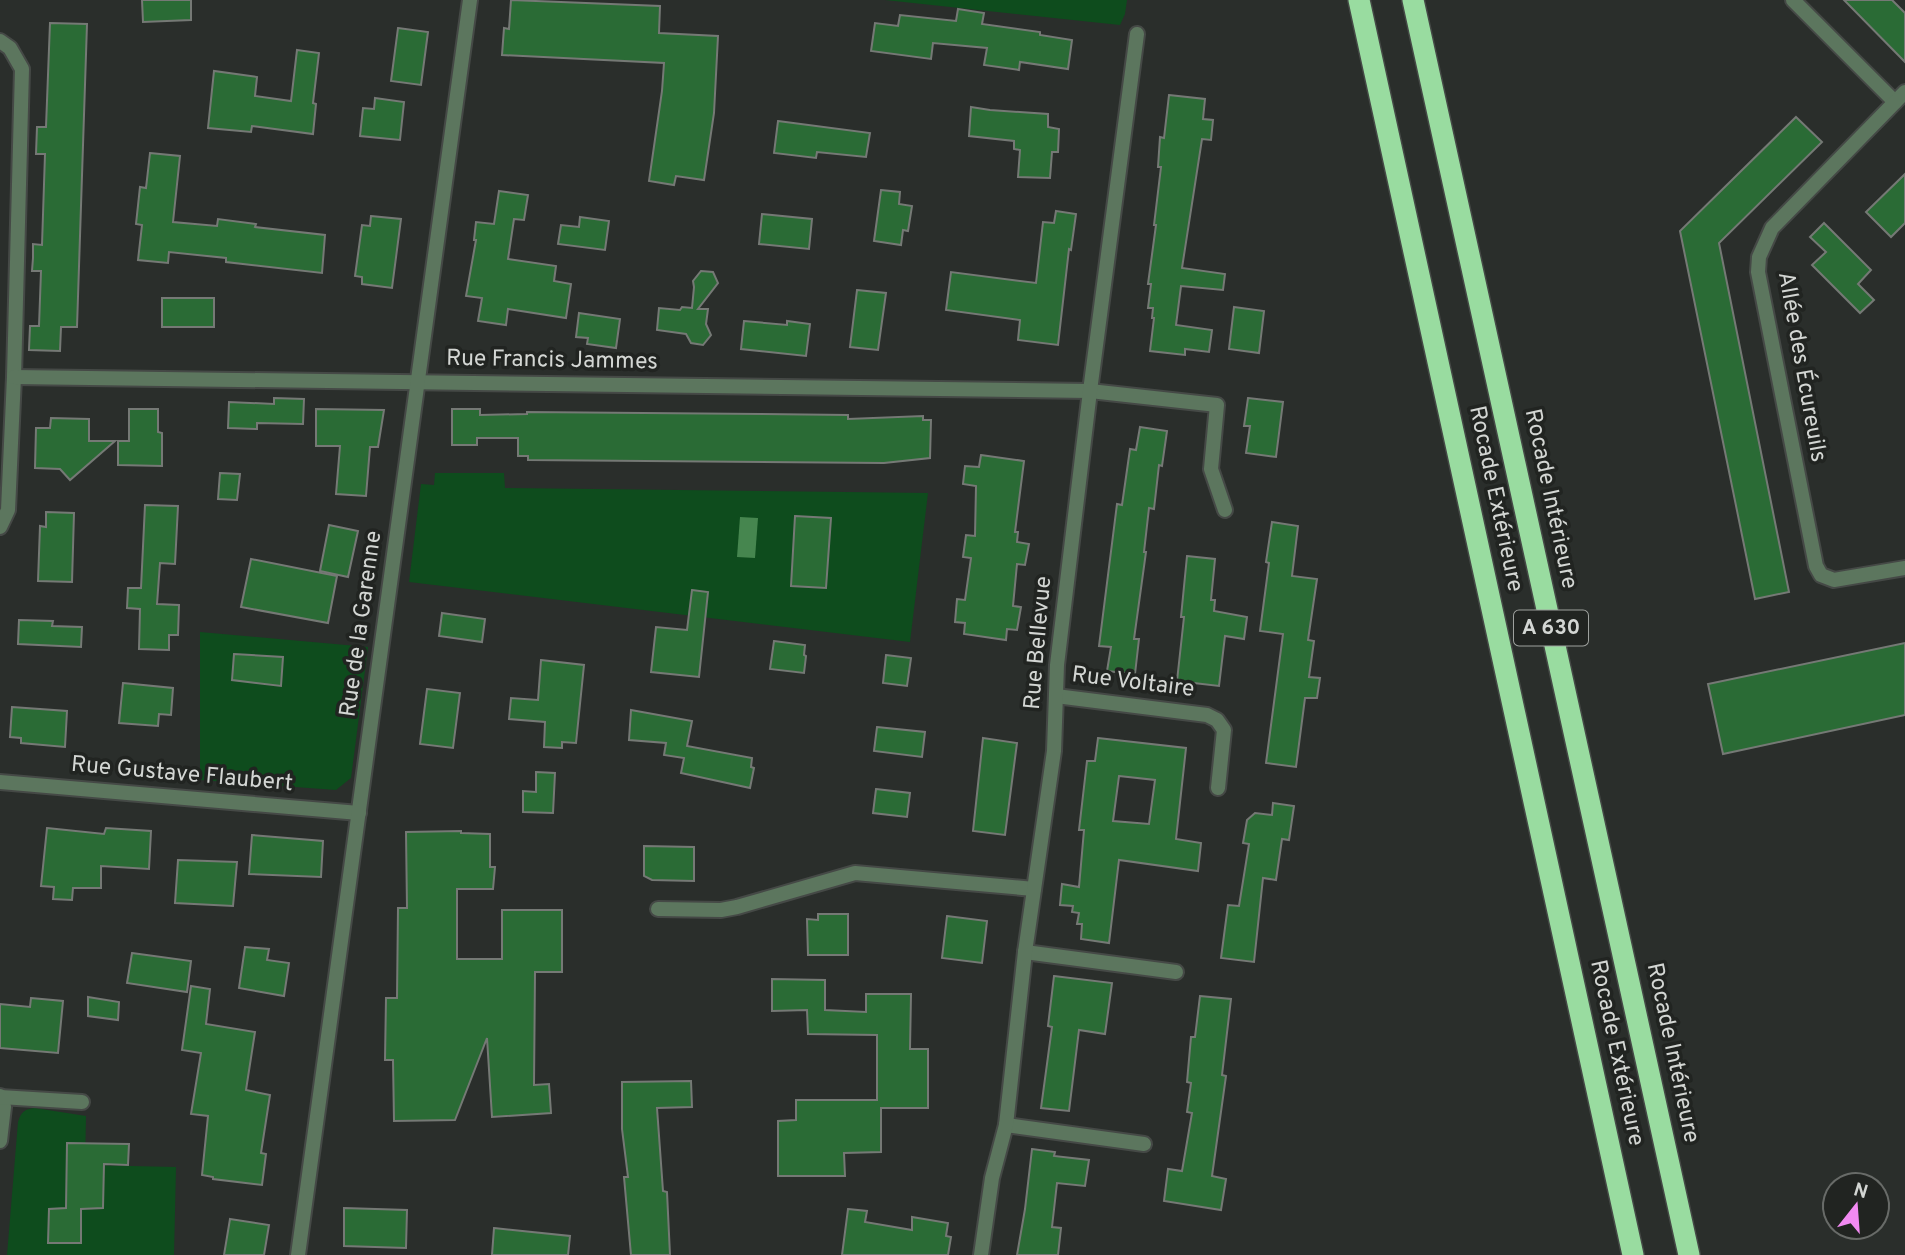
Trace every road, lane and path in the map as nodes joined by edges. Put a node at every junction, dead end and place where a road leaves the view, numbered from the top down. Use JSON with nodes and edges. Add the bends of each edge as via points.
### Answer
{"nodes":[{"id":1,"x":470,"y":0,"type":"edge"},
{"id":2,"x":1359,"y":0,"type":"edge"},
{"id":3,"x":1413,"y":0,"type":"edge"},
{"id":4,"x":1793,"y":0,"type":"edge"},
{"id":5,"x":1137,"y":34,"type":"dead end"},
{"id":6,"x":0,"y":41,"type":"edge"},
{"id":7,"x":1900,"y":97,"type":"edge"},
{"id":8,"x":14,"y":377,"type":"junction"},
{"id":9,"x":417,"y":382,"type":"junction"},
{"id":10,"x":1090,"y":391,"type":"junction"},
{"id":11,"x":1225,"y":510,"type":"dead end"},
{"id":12,"x":0,"y":527,"type":"edge"},
{"id":13,"x":1905,"y":568,"type":"edge"},
{"id":14,"x":1056,"y":696,"type":"junction"},
{"id":15,"x":0,"y":782,"type":"edge"},
{"id":16,"x":1218,"y":788,"type":"dead end"},
{"id":17,"x":359,"y":813,"type":"junction"},
{"id":18,"x":1034,"y":889,"type":"junction"},
{"id":19,"x":658,"y":909,"type":"dead end"},
{"id":20,"x":1025,"y":952,"type":"junction"},
{"id":21,"x":1175,"y":972,"type":"dead end"},
{"id":22,"x":0,"y":1097,"type":"edge"},
{"id":23,"x":82,"y":1102,"type":"dead end"},
{"id":24,"x":1006,"y":1125,"type":"junction"},
{"id":25,"x":0,"y":1141,"type":"edge"},
{"id":26,"x":1144,"y":1144,"type":"dead end"},
{"id":27,"x":298,"y":1255,"type":"edge"},
{"id":28,"x":981,"y":1255,"type":"edge"},
{"id":29,"x":1633,"y":1255,"type":"edge"},
{"id":30,"x":1689,"y":1255,"type":"edge"}],
"edges":[{"from":1,"to":9,"type":"street","name":"Rue de la Garenne"},
{"from":2,"to":29,"type":"highway","name":"Rocade Extérieure","number":"A 630"},
{"from":3,"to":30,"type":"highway","name":"Rocade Intérieure","number":"A 630"},
{"from":4,"to":7,"type":"street"},
{"from":5,"to":10,"type":"street","name":"Rue Bellevue"},
{"from":6,"to":8,"type":"street","via":[[10,48],[22,69]]},
{"from":7,"to":13,"type":"street","name":"Allée des Écureuils","via":[[1772,228],[1759,257],[1758,272],[1816,566],[1821,575],[1834,580]]},
{"from":8,"to":9,"type":"street","name":"Rue Francis Jammes"},
{"from":8,"to":12,"type":"street","via":[[8,510]]},
{"from":9,"to":10,"type":"street","name":"Rue Francis Jammes"},
{"from":9,"to":17,"type":"street","name":"Rue de la Garenne"},
{"from":10,"to":11,"type":"street","name":"Rue Francis Jammes","via":[[1217,405],[1211,469]]},
{"from":10,"to":14,"type":"street","name":"Rue Bellevue"},
{"from":14,"to":16,"type":"street","name":"Rue Voltaire","via":[[1217,720],[1224,730]]},
{"from":14,"to":18,"type":"street","name":"Rue Bellevue","via":[[1054,751]]},
{"from":15,"to":17,"type":"street","name":"Rue Gustave Flaubert"},
{"from":17,"to":27,"type":"street","name":"Rue de la Garenne"},
{"from":18,"to":19,"type":"street","via":[[855,873],[737,907]]},
{"from":18,"to":20,"type":"street","name":"Rue Bellevue"},
{"from":20,"to":21,"type":"street"},
{"from":20,"to":24,"type":"street","name":"Rue Bellevue"},
{"from":22,"to":23,"type":"street"},
{"from":22,"to":25,"type":"street","via":[[4,1107]]},
{"from":24,"to":26,"type":"street"},
{"from":24,"to":28,"type":"street","name":"Rue Bellevue","via":[[992,1178]]}]}
